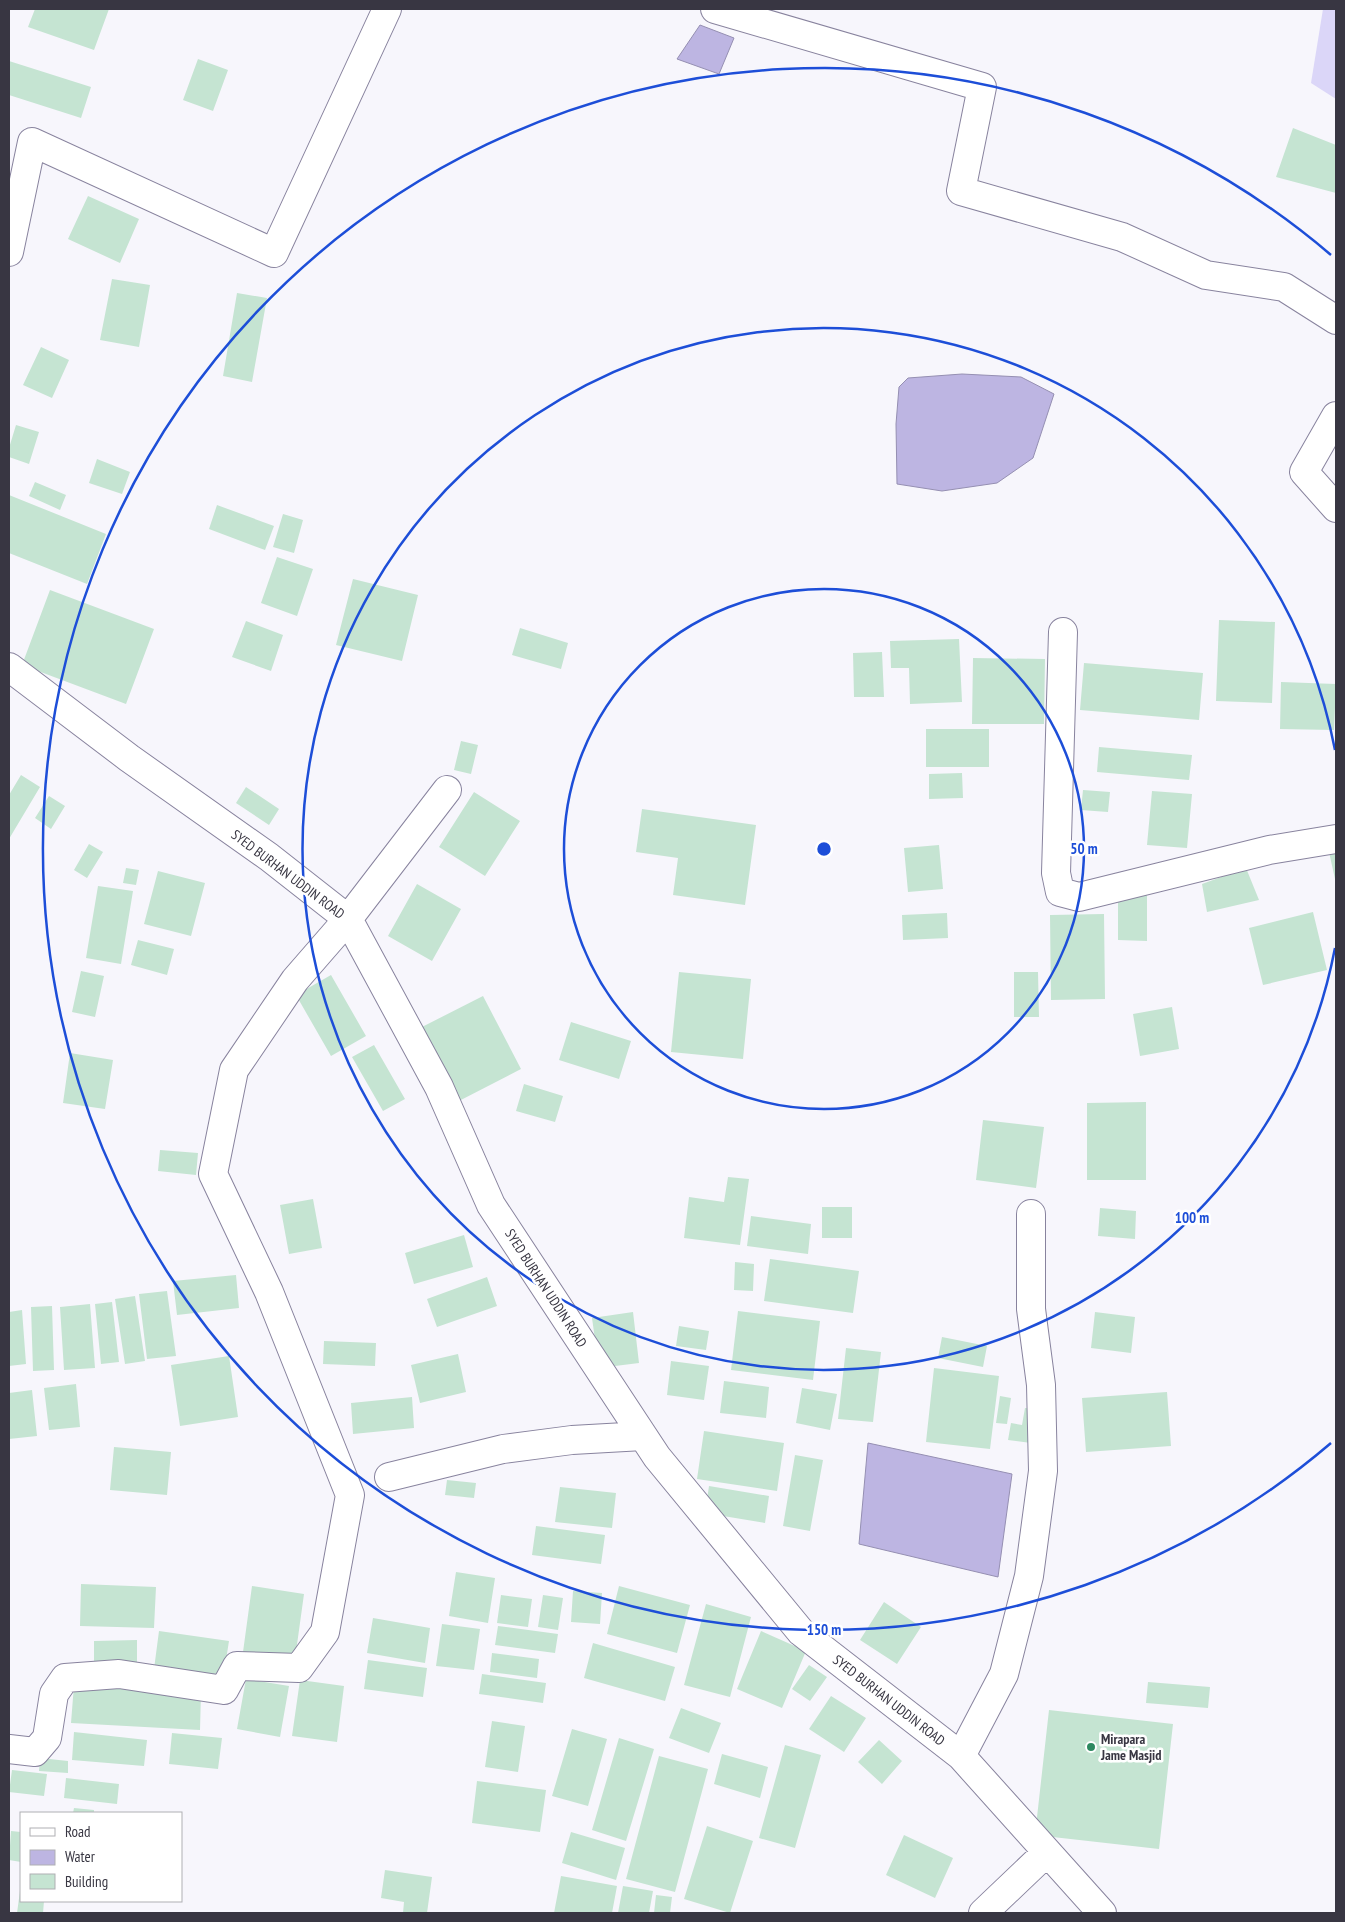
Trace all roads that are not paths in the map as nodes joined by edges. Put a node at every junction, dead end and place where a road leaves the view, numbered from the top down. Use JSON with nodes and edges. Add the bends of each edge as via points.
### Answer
{"nodes":[{"id":1,"x":387,"y":9,"type":"edge"},
{"id":2,"x":715,"y":9,"type":"edge"},
{"id":3,"x":9,"y":252,"type":"edge"},
{"id":4,"x":1336,"y":320,"type":"edge"},
{"id":5,"x":1336,"y":416,"type":"edge"},
{"id":6,"x":1336,"y":508,"type":"edge"},
{"id":7,"x":1063,"y":632,"type":"dead end"},
{"id":8,"x":9,"y":667,"type":"edge"},
{"id":9,"x":447,"y":790,"type":"dead end"},
{"id":10,"x":1336,"y":839,"type":"edge"},
{"id":11,"x":348,"y":919,"type":"junction"},
{"id":12,"x":1031,"y":1214,"type":"dead end"},
{"id":13,"x":643,"y":1436,"type":"junction"},
{"id":14,"x":389,"y":1477,"type":"dead end"},
{"id":15,"x":9,"y":1749,"type":"edge"},
{"id":16,"x":961,"y":1756,"type":"junction"},
{"id":17,"x":1046,"y":1852,"type":"junction"},
{"id":18,"x":983,"y":1913,"type":"edge"},
{"id":19,"x":1102,"y":1913,"type":"edge"}],
"edges":[{"from":1,"to":3,"type":"street","via":[[274,254],[32,142]]},
{"from":2,"to":4,"type":"street","via":[[982,87],[961,191],[1122,237],[1206,275],[1284,287]]},
{"from":5,"to":6,"type":"street","via":[[1304,472]]},
{"from":7,"to":10,"type":"street","via":[[1056,873],[1060,892],[1079,897],[1269,850]]},
{"from":8,"to":11,"type":"street","name":"SYED BURHAN UDDIN ROAD","via":[[129,758],[269,857]]},
{"from":9,"to":11,"type":"street"},
{"from":11,"to":13,"type":"street","name":"SYED BURHAN UDDIN ROAD","via":[[439,1087],[491,1205]]},
{"from":11,"to":15,"type":"street","via":[[294,980],[234,1070],[213,1174],[269,1292],[350,1496],[325,1632],[299,1668],[237,1666],[224,1690],[119,1674],[65,1678],[54,1694],[47,1738],[35,1752]]},
{"from":12,"to":16,"type":"street","via":[[1031,1309],[1041,1385],[1043,1471],[1029,1576],[1004,1674]]},
{"from":13,"to":14,"type":"street","via":[[572,1440],[502,1449]]},
{"from":13,"to":16,"type":"street","name":"SYED BURHAN UDDIN ROAD","via":[[801,1632]]},
{"from":16,"to":17,"type":"street","name":"SYED BURHAN UDDIN ROAD"},
{"from":17,"to":18,"type":"street"},
{"from":17,"to":19,"type":"street","name":"SYED BURHAN UDDIN ROAD"}]}
